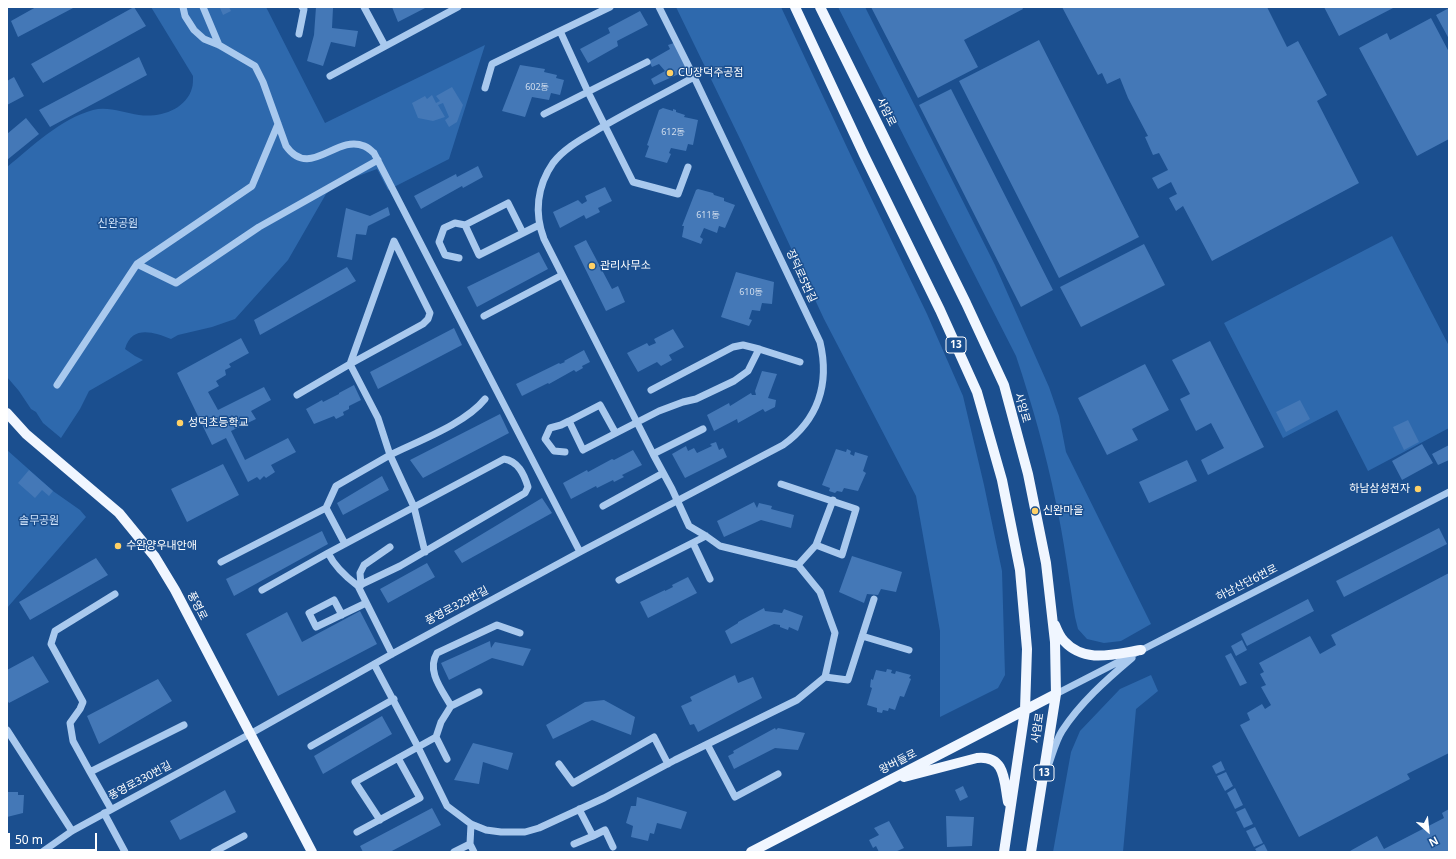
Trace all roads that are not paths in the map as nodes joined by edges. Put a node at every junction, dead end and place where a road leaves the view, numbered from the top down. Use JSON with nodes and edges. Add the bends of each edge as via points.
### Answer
{"nodes":[{"id":1,"x":183,"y":7,"type":"edge"},
{"id":2,"x":203,"y":7,"type":"edge"},
{"id":3,"x":302,"y":7,"type":"edge"},
{"id":4,"x":364,"y":7,"type":"edge"},
{"id":5,"x":458,"y":7,"type":"edge"},
{"id":6,"x":610,"y":7,"type":"edge"},
{"id":7,"x":659,"y":7,"type":"edge"},
{"id":8,"x":795,"y":7,"type":"edge"},
{"id":9,"x":820,"y":7,"type":"edge"},
{"id":10,"x":560,"y":31,"type":"junction"},
{"id":11,"x":299,"y":34,"type":"dead end"},
{"id":12,"x":219,"y":45,"type":"junction"},
{"id":13,"x":385,"y":46,"type":"junction"},
{"id":14,"x":647,"y":62,"type":"dead end"},
{"id":15,"x":330,"y":76,"type":"dead end"},
{"id":16,"x":694,"y":77,"type":"junction"},
{"id":17,"x":486,"y":88,"type":"dead end"},
{"id":18,"x":588,"y":92,"type":"junction"},
{"id":19,"x":544,"y":114,"type":"dead end"},
{"id":20,"x":278,"y":124,"type":"junction"},
{"id":21,"x":605,"y":125,"type":"junction"},
{"id":22,"x":378,"y":160,"type":"junction"},
{"id":23,"x":688,"y":167,"type":"dead end"},
{"id":24,"x":464,"y":224,"type":"junction"},
{"id":25,"x":539,"y":225,"type":"junction"},
{"id":26,"x":523,"y":233,"type":"junction"},
{"id":27,"x":460,"y":258,"type":"dead end"},
{"id":28,"x":137,"y":264,"type":"junction"},
{"id":29,"x":562,"y":275,"type":"junction"},
{"id":30,"x":484,"y":316,"type":"dead end"},
{"id":31,"x":759,"y":349,"type":"junction"},
{"id":32,"x":800,"y":362,"type":"dead end"},
{"id":33,"x":350,"y":364,"type":"junction"},
{"id":34,"x":57,"y":385,"type":"dead end"},
{"id":35,"x":650,"y":390,"type":"dead end"},
{"id":36,"x":297,"y":395,"type":"dead end"},
{"id":37,"x":485,"y":400,"type":"dead end"},
{"id":38,"x":7,"y":413,"type":"edge"},
{"id":39,"x":569,"y":421,"type":"junction"},
{"id":40,"x":637,"y":422,"type":"junction"},
{"id":41,"x":703,"y":429,"type":"dead end"},
{"id":42,"x":615,"y":432,"type":"junction"},
{"id":43,"x":565,"y":452,"type":"dead end"},
{"id":44,"x":653,"y":454,"type":"junction"},
{"id":45,"x":390,"y":455,"type":"junction"},
{"id":46,"x":663,"y":473,"type":"junction"},
{"id":47,"x":781,"y":484,"type":"dead end"},
{"id":48,"x":1449,"y":492,"type":"edge"},
{"id":49,"x":677,"y":500,"type":"junction"},
{"id":50,"x":833,"y":500,"type":"junction"},
{"id":51,"x":603,"y":506,"type":"dead end"},
{"id":52,"x":414,"y":507,"type":"junction"},
{"id":53,"x":326,"y":508,"type":"junction"},
{"id":54,"x":706,"y":536,"type":"junction"},
{"id":55,"x":693,"y":542,"type":"junction"},
{"id":56,"x":345,"y":544,"type":"junction"},
{"id":57,"x":816,"y":545,"type":"junction"},
{"id":58,"x":390,"y":546,"type":"dead end"},
{"id":59,"x":425,"y":552,"type":"junction"},
{"id":60,"x":580,"y":552,"type":"junction"},
{"id":61,"x":328,"y":553,"type":"junction"},
{"id":62,"x":220,"y":562,"type":"dead end"},
{"id":63,"x":798,"y":565,"type":"junction"},
{"id":64,"x":710,"y":579,"type":"dead end"},
{"id":65,"x":619,"y":580,"type":"dead end"},
{"id":66,"x":360,"y":586,"type":"junction"},
{"id":67,"x":262,"y":590,"type":"dead end"},
{"id":68,"x":115,"y":594,"type":"dead end"},
{"id":69,"x":874,"y":599,"type":"dead end"},
{"id":70,"x":366,"y":603,"type":"junction"},
{"id":71,"x":342,"y":615,"type":"junction"},
{"id":72,"x":1053,"y":621,"type":"junction"},
{"id":73,"x":520,"y":633,"type":"dead end"},
{"id":74,"x":862,"y":636,"type":"junction"},
{"id":75,"x":909,"y":650,"type":"dead end"},
{"id":76,"x":1141,"y":650,"type":"junction"},
{"id":77,"x":392,"y":654,"type":"junction"},
{"id":78,"x":374,"y":664,"type":"junction"},
{"id":79,"x":825,"y":677,"type":"junction"},
{"id":80,"x":479,"y":692,"type":"dead end"},
{"id":81,"x":1056,"y":694,"type":"junction"},
{"id":82,"x":394,"y":699,"type":"junction"},
{"id":83,"x":451,"y":706,"type":"junction"},
{"id":84,"x":1025,"y":710,"type":"junction"},
{"id":85,"x":184,"y":724,"type":"dead end"},
{"id":86,"x":7,"y":730,"type":"edge"},
{"id":87,"x":250,"y":734,"type":"junction"},
{"id":88,"x":436,"y":737,"type":"junction"},
{"id":89,"x":707,"y":744,"type":"junction"},
{"id":90,"x":311,"y":746,"type":"dead end"},
{"id":91,"x":418,"y":747,"type":"junction"},
{"id":92,"x":398,"y":758,"type":"junction"},
{"id":93,"x":448,"y":759,"type":"dead end"},
{"id":94,"x":560,"y":764,"type":"dead end"},
{"id":95,"x":668,"y":764,"type":"junction"},
{"id":96,"x":90,"y":772,"type":"junction"},
{"id":97,"x":778,"y":774,"type":"dead end"},
{"id":98,"x":887,"y":782,"type":"junction"},
{"id":99,"x":1042,"y":782,"type":"junction"},
{"id":100,"x":111,"y":809,"type":"junction"},
{"id":101,"x":579,"y":809,"type":"junction"},
{"id":102,"x":1010,"y":811,"type":"junction"},
{"id":103,"x":104,"y":813,"type":"junction"},
{"id":104,"x":380,"y":820,"type":"junction"},
{"id":105,"x":471,"y":824,"type":"junction"},
{"id":106,"x":72,"y":831,"type":"junction"},
{"id":107,"x":357,"y":832,"type":"dead end"},
{"id":108,"x":244,"y":836,"type":"dead end"},
{"id":109,"x":593,"y":836,"type":"junction"},
{"id":110,"x":470,"y":844,"type":"junction"},
{"id":111,"x":574,"y":844,"type":"dead end"},
{"id":112,"x":613,"y":847,"type":"dead end"},
{"id":113,"x":42,"y":852,"type":"edge"},
{"id":114,"x":125,"y":852,"type":"edge"},
{"id":115,"x":214,"y":852,"type":"edge"},
{"id":116,"x":312,"y":852,"type":"edge"},
{"id":117,"x":454,"y":852,"type":"edge"},
{"id":118,"x":474,"y":852,"type":"edge"},
{"id":119,"x":751,"y":852,"type":"edge"},
{"id":120,"x":1004,"y":852,"type":"edge"},
{"id":121,"x":1032,"y":852,"type":"edge"}],
"edges":[{"from":1,"to":12,"type":"street","via":[[185,16],[194,30],[204,39]]},
{"from":2,"to":12,"type":"street"},
{"from":3,"to":11,"type":"street","via":[[304,9]]},
{"from":4,"to":13,"type":"street"},
{"from":5,"to":13,"type":"street"},
{"from":6,"to":10,"type":"street"},
{"from":7,"to":16,"type":"street","name":"장덕로5번길"},
{"from":8,"to":84,"type":"main road","name":"사암로","number":"13","via":[[978,392],[1002,480],[1020,570],[1027,649]]},
{"from":9,"to":72,"type":"main road","name":"사암로","number":"13","via":[[966,303],[1004,386],[1028,474],[1046,563]]},
{"from":10,"to":17,"type":"street","via":[[492,64]]},
{"from":10,"to":18,"type":"street"},
{"from":12,"to":20,"type":"street","via":[[255,66]]},
{"from":13,"to":15,"type":"street"},
{"from":14,"to":18,"type":"street"},
{"from":16,"to":21,"type":"street"},
{"from":16,"to":49,"type":"street","name":"장덕로5번길","via":[[820,342],[824,374],[816,406],[794,437]]},
{"from":18,"to":19,"type":"street"},
{"from":18,"to":21,"type":"street"},
{"from":20,"to":22,"type":"street","via":[[286,146],[292,154],[303,159],[310,160],[350,144],[364,146],[374,153]]},
{"from":20,"to":28,"type":"street","via":[[252,186]]},
{"from":21,"to":23,"type":"street","via":[[633,182],[678,194]]},
{"from":21,"to":25,"type":"street","via":[[576,142],[554,162],[539,191]]},
{"from":22,"to":28,"type":"street","via":[[259,227],[176,283]]},
{"from":22,"to":60,"type":"street"},
{"from":24,"to":26,"type":"street","via":[[508,203]]},
{"from":24,"to":26,"type":"street","via":[[479,255]]},
{"from":24,"to":27,"type":"street","via":[[455,223],[444,228],[439,242],[445,255]]},
{"from":25,"to":26,"type":"street"},
{"from":25,"to":29,"type":"street"},
{"from":28,"to":34,"type":"street"},
{"from":29,"to":30,"type":"street"},
{"from":29,"to":40,"type":"street"},
{"from":31,"to":32,"type":"street"},
{"from":31,"to":35,"type":"street","via":[[743,345],[732,347]]},
{"from":31,"to":40,"type":"street","via":[[744,375],[696,399],[669,406]]},
{"from":33,"to":33,"type":"street","via":[[428,319],[430,313],[394,241]]},
{"from":33,"to":36,"type":"street"},
{"from":33,"to":45,"type":"street","via":[[378,418]]},
{"from":37,"to":45,"type":"street","via":[[462,420]]},
{"from":38,"to":87,"type":"main road","name":"풍영로","via":[[26,434],[119,513],[155,557],[176,590]]},
{"from":39,"to":42,"type":"street","via":[[600,405]]},
{"from":39,"to":42,"type":"street","via":[[583,450]]},
{"from":39,"to":43,"type":"street","via":[[550,428],[545,439],[554,451]]},
{"from":40,"to":42,"type":"street"},
{"from":40,"to":44,"type":"street"},
{"from":41,"to":44,"type":"street"},
{"from":44,"to":46,"type":"street"},
{"from":45,"to":52,"type":"street"},
{"from":45,"to":53,"type":"street","via":[[336,486]]},
{"from":46,"to":49,"type":"street"},
{"from":46,"to":51,"type":"street"},
{"from":47,"to":50,"type":"street"},
{"from":48,"to":76,"type":"street","name":"하남산단6번로"},
{"from":49,"to":54,"type":"street","via":[[689,526]]},
{"from":49,"to":60,"type":"street","name":"풍영로329번길"},
{"from":50,"to":57,"type":"street"},
{"from":50,"to":57,"type":"street","via":[[856,510],[842,555]]},
{"from":52,"to":56,"type":"street"},
{"from":52,"to":59,"type":"street"},
{"from":52,"to":59,"type":"street","via":[[504,459],[517,466],[528,487],[525,493]]},
{"from":53,"to":56,"type":"street"},
{"from":53,"to":62,"type":"street"},
{"from":54,"to":55,"type":"street"},
{"from":54,"to":63,"type":"street","via":[[720,546]]},
{"from":55,"to":64,"type":"street"},
{"from":55,"to":65,"type":"street"},
{"from":56,"to":61,"type":"street"},
{"from":57,"to":63,"type":"street"},
{"from":58,"to":66,"type":"street","via":[[364,565],[360,573]]},
{"from":59,"to":66,"type":"street"},
{"from":60,"to":77,"type":"street","name":"풍영로329번길"},
{"from":61,"to":66,"type":"street","via":[[332,562],[346,577]]},
{"from":61,"to":67,"type":"street"},
{"from":63,"to":79,"type":"street","via":[[820,592],[835,633]]},
{"from":66,"to":70,"type":"street"},
{"from":68,"to":96,"type":"street","via":[[55,631],[51,644],[83,702],[70,723],[74,741]]},
{"from":69,"to":74,"type":"street"},
{"from":70,"to":71,"type":"street"},
{"from":70,"to":77,"type":"street"},
{"from":71,"to":71,"type":"street","via":[[316,627],[309,613],[334,600]]},
{"from":72,"to":76,"type":"main road","via":[[1063,641],[1083,655],[1097,656]]},
{"from":72,"to":81,"type":"main road","name":"사암로","number":"13"},
{"from":73,"to":83,"type":"street","via":[[497,625],[437,653],[432,660],[435,677]]},
{"from":74,"to":75,"type":"street"},
{"from":74,"to":79,"type":"street","via":[[848,680]]},
{"from":76,"to":81,"type":"street","name":"하남산단6번로"},
{"from":76,"to":99,"type":"street","via":[[1099,686],[1061,733]]},
{"from":77,"to":78,"type":"street","name":"풍영로329번길"},
{"from":78,"to":82,"type":"street"},
{"from":78,"to":87,"type":"street","name":"풍영로329번길"},
{"from":79,"to":89,"type":"street","via":[[797,700]]},
{"from":80,"to":83,"type":"street"},
{"from":81,"to":84,"type":"main road","name":"왕버들로"},
{"from":81,"to":99,"type":"main road","name":"사암로","number":"13"},
{"from":82,"to":90,"type":"street"},
{"from":82,"to":91,"type":"street"},
{"from":83,"to":88,"type":"street","via":[[441,722]]},
{"from":84,"to":98,"type":"main road","name":"왕버들로"},
{"from":84,"to":102,"type":"main road","name":"사암로","number":"13"},
{"from":85,"to":96,"type":"street"},
{"from":86,"to":106,"type":"street"},
{"from":87,"to":100,"type":"street","name":"풍영로330번길"},
{"from":87,"to":116,"type":"main road","name":"풍영로"},
{"from":88,"to":91,"type":"street"},
{"from":88,"to":93,"type":"street"},
{"from":89,"to":95,"type":"street"},
{"from":89,"to":97,"type":"street","via":[[736,797]]},
{"from":91,"to":92,"type":"street"},
{"from":91,"to":105,"type":"street","via":[[447,806]]},
{"from":92,"to":104,"type":"street","via":[[420,798]]},
{"from":92,"to":104,"type":"street","via":[[355,782]]},
{"from":94,"to":95,"type":"street","via":[[573,783],[654,737]]},
{"from":95,"to":101,"type":"street"},
{"from":96,"to":100,"type":"street"},
{"from":98,"to":102,"type":"main road","via":[[977,758],[989,758],[1002,772]]},
{"from":98,"to":119,"type":"main road","name":"왕버들로"},
{"from":99,"to":121,"type":"main road","name":"사암로","number":"13"},
{"from":100,"to":103,"type":"street","name":"풍영로330번길"},
{"from":101,"to":105,"type":"street","via":[[525,832],[486,830]]},
{"from":101,"to":109,"type":"street"},
{"from":102,"to":120,"type":"main road","name":"사암로","number":"13"},
{"from":103,"to":106,"type":"street","name":"풍영로330번길"},
{"from":103,"to":114,"type":"street"},
{"from":104,"to":107,"type":"street"},
{"from":105,"to":110,"type":"street"},
{"from":106,"to":113,"type":"street","name":"풍영로330번길"},
{"from":108,"to":115,"type":"street"},
{"from":109,"to":111,"type":"street"},
{"from":109,"to":112,"type":"street","via":[[604,830]]},
{"from":110,"to":117,"type":"street"},
{"from":110,"to":118,"type":"street"}]}
